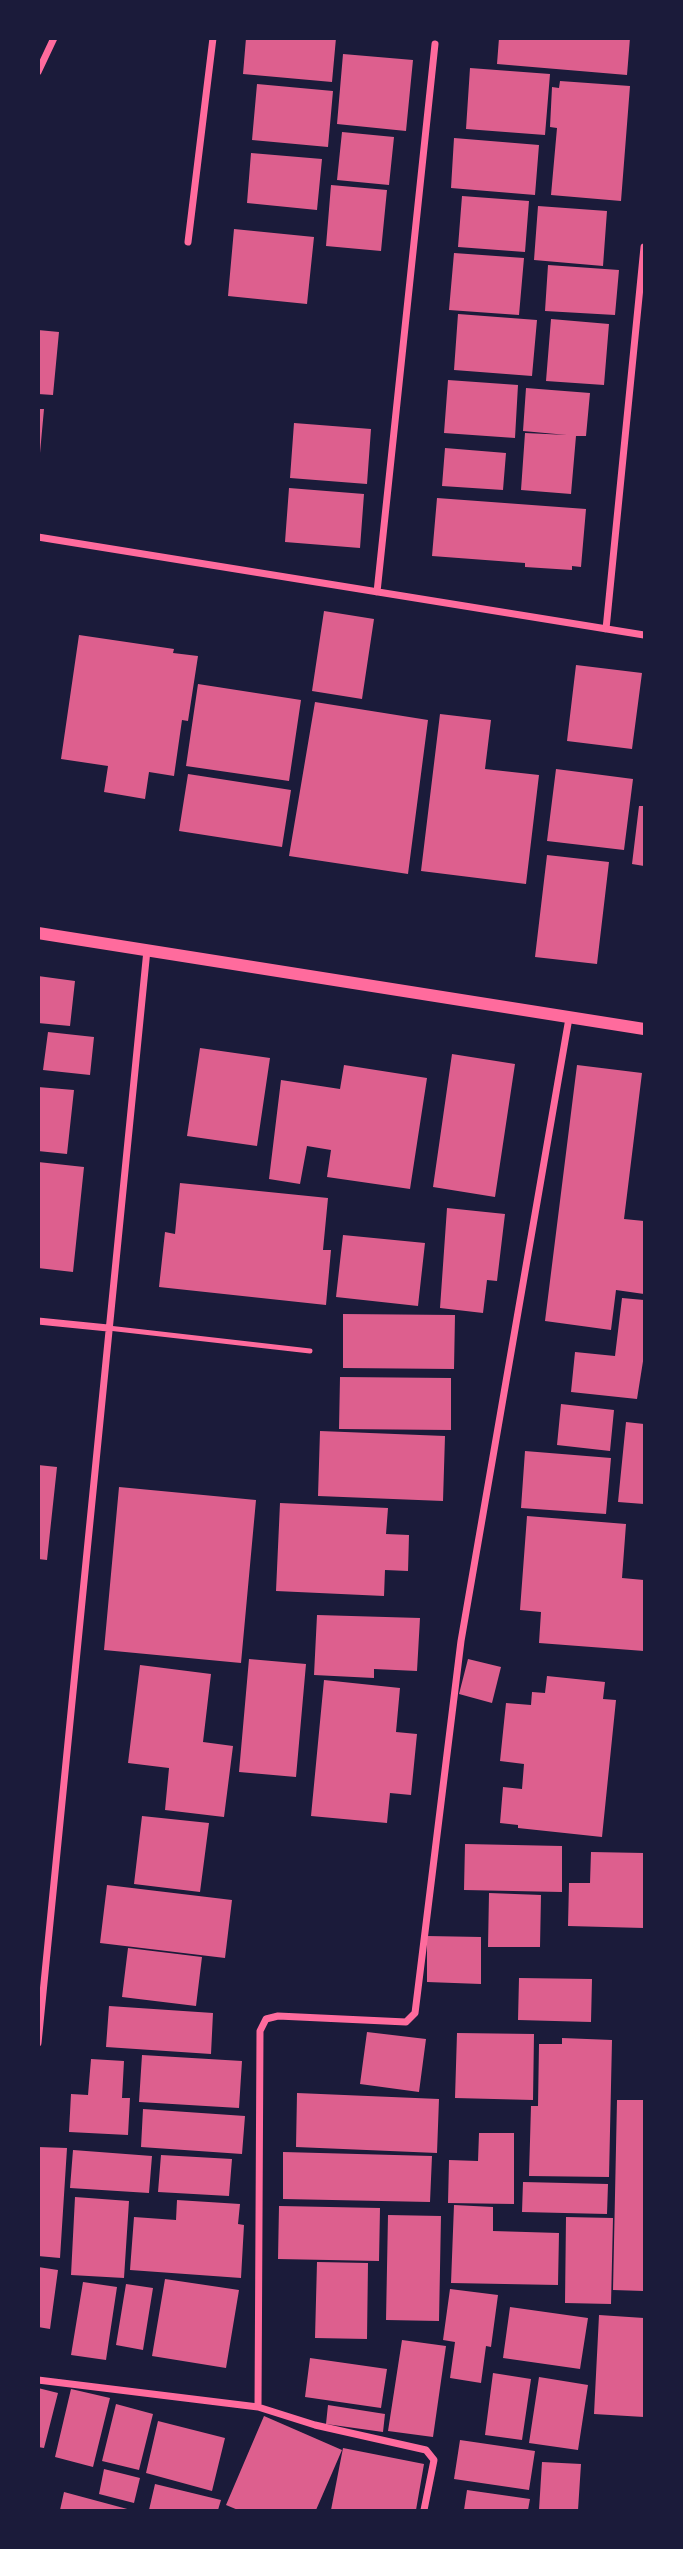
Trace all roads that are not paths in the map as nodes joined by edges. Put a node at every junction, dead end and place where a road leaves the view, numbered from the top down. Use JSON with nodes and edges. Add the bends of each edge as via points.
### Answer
{"nodes":[{"id":1,"x":54,"y":38,"type":"edge"},
{"id":2,"x":213,"y":38,"type":"edge"},
{"id":3,"x":435,"y":44,"type":"dead end"},
{"id":4,"x":38,"y":72,"type":"edge"},
{"id":5,"x":188,"y":242,"type":"dead end"},
{"id":6,"x":645,"y":247,"type":"edge"},
{"id":7,"x":38,"y":537,"type":"edge"},
{"id":8,"x":377,"y":592,"type":"junction"},
{"id":9,"x":606,"y":629,"type":"junction"},
{"id":10,"x":645,"y":635,"type":"edge"},
{"id":11,"x":38,"y":933,"type":"edge"},
{"id":12,"x":147,"y":950,"type":"junction"},
{"id":13,"x":569,"y":1017,"type":"junction"},
{"id":14,"x":645,"y":1029,"type":"edge"},
{"id":15,"x":38,"y":1321,"type":"edge"},
{"id":16,"x":108,"y":1328,"type":"junction"},
{"id":17,"x":310,"y":1351,"type":"dead end"},
{"id":18,"x":38,"y":2043,"type":"edge"},
{"id":19,"x":38,"y":2380,"type":"edge"},
{"id":20,"x":257,"y":2407,"type":"junction"},
{"id":21,"x":424,"y":2511,"type":"edge"}],
"edges":[{"from":1,"to":4,"type":"street"},
{"from":2,"to":5,"type":"street"},
{"from":3,"to":8,"type":"street"},
{"from":6,"to":9,"type":"street"},
{"from":7,"to":8,"type":"street"},
{"from":8,"to":9,"type":"street"},
{"from":9,"to":10,"type":"street"},
{"from":11,"to":12,"type":"street"},
{"from":12,"to":13,"type":"street"},
{"from":12,"to":16,"type":"street"},
{"from":13,"to":14,"type":"street"},
{"from":13,"to":20,"type":"street","via":[[461,1642],[415,2012],[406,2022],[278,2016],[266,2019],[260,2031]]},
{"from":15,"to":16,"type":"street"},
{"from":16,"to":17,"type":"lane"},
{"from":16,"to":18,"type":"street"},
{"from":19,"to":20,"type":"street"},
{"from":20,"to":21,"type":"street","via":[[426,2450],[434,2460]]}]}
